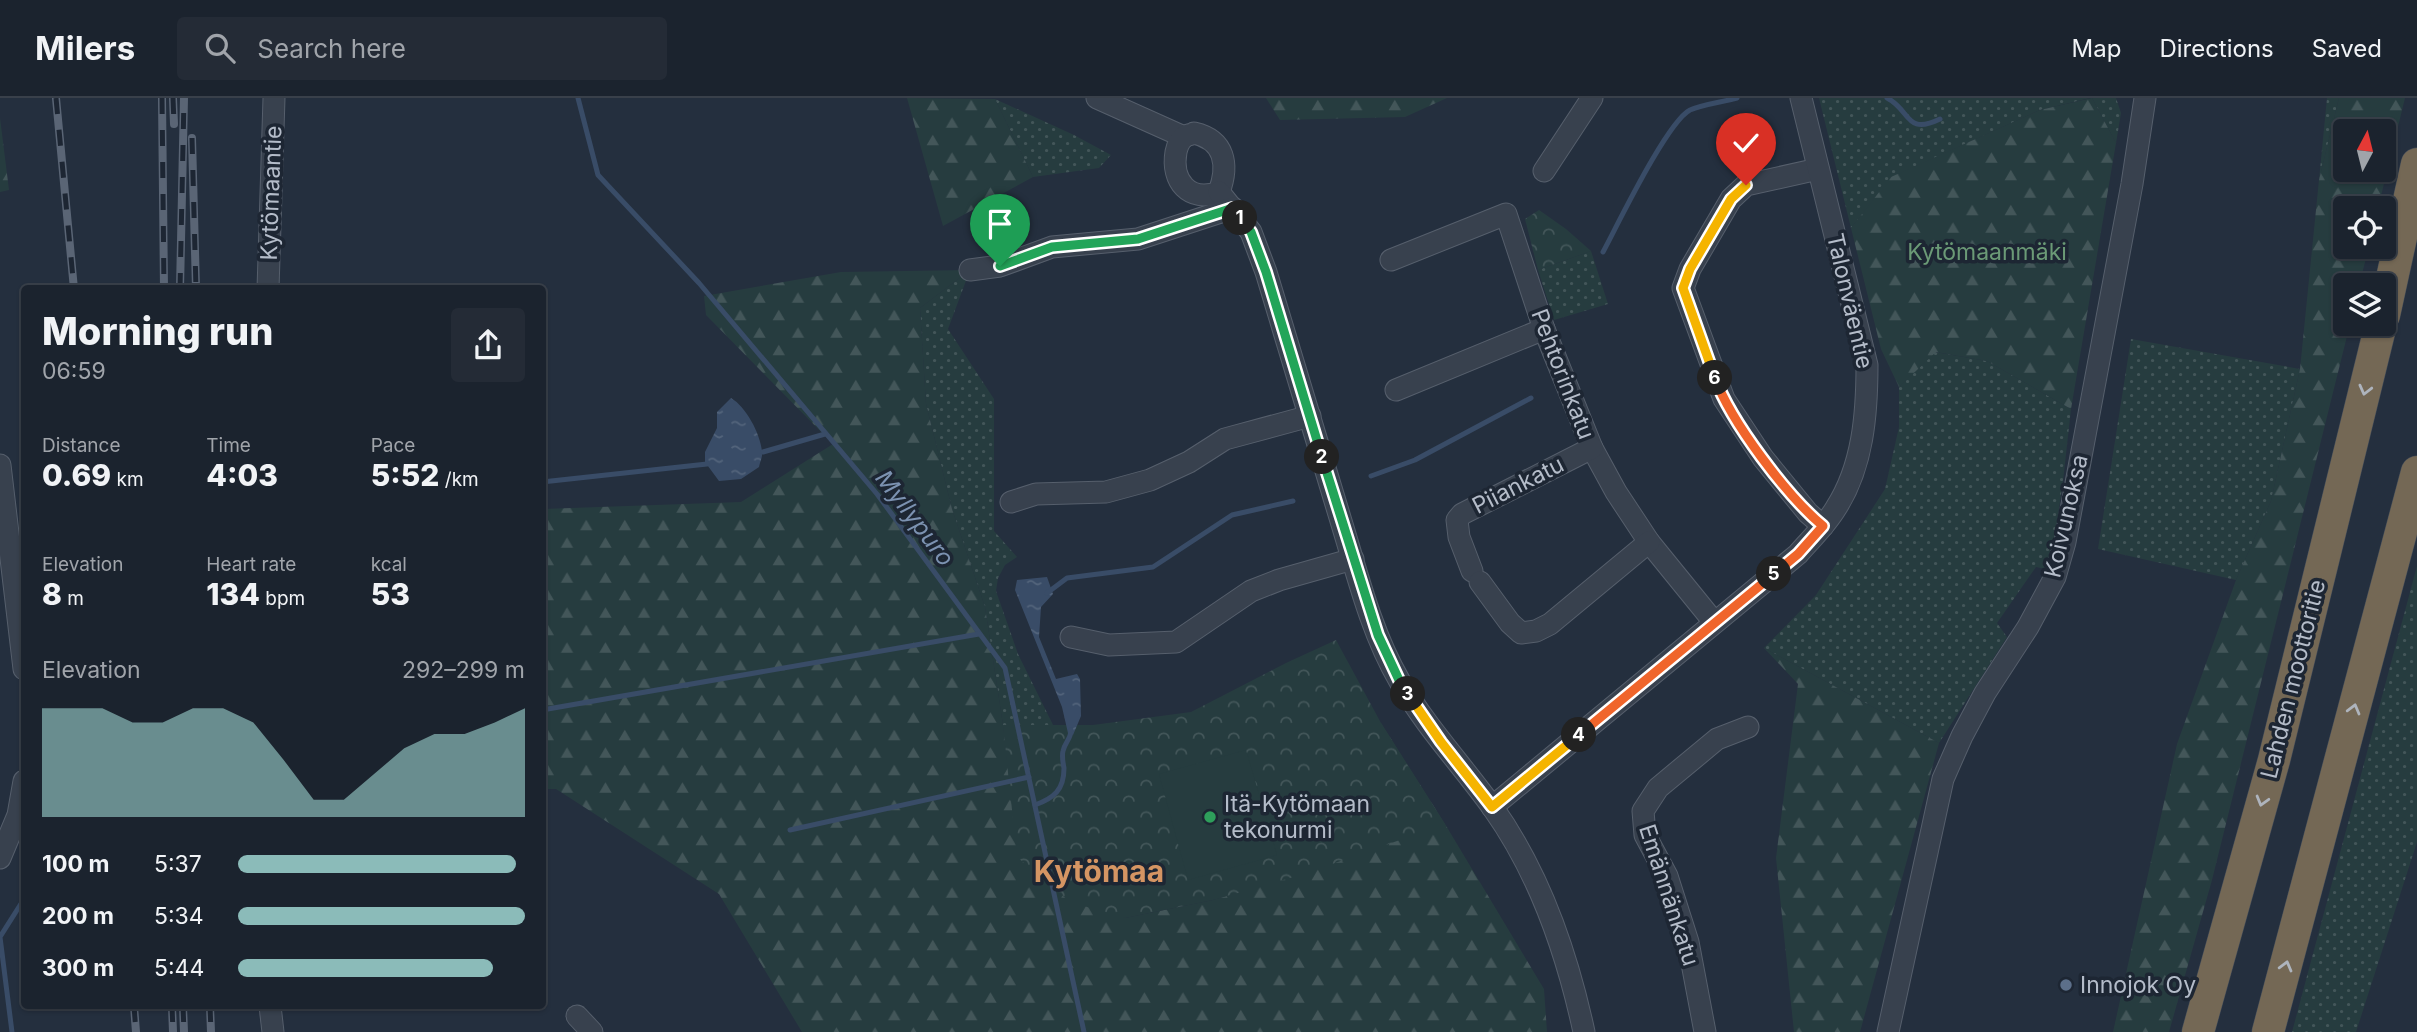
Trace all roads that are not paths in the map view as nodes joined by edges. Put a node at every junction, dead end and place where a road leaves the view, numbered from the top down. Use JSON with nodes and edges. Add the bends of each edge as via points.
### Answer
{"nodes":[{"id":1,"x":274,"y":98,"type":"edge"},
{"id":2,"x":1097,"y":98,"type":"edge"},
{"id":3,"x":1592,"y":98,"type":"edge"},
{"id":4,"x":1801,"y":98,"type":"edge"},
{"id":5,"x":2145,"y":98,"type":"edge"},
{"id":6,"x":1184,"y":137,"type":"junction"},
{"id":7,"x":2417,"y":164,"type":"edge"},
{"id":8,"x":1818,"y":169,"type":"junction"},
{"id":9,"x":1544,"y":171,"type":"dead end"},
{"id":10,"x":1219,"y":192,"type":"junction"},
{"id":11,"x":1233,"y":208,"type":"junction"},
{"id":12,"x":1391,"y":260,"type":"dead end"},
{"id":13,"x":970,"y":270,"type":"dead end"},
{"id":14,"x":2393,"y":273,"type":"edge"},
{"id":15,"x":268,"y":285,"type":"edge"},
{"id":16,"x":1544,"y":329,"type":"junction"},
{"id":17,"x":2378,"y":336,"type":"edge"},
{"id":18,"x":1396,"y":390,"type":"dead end"},
{"id":19,"x":1310,"y":416,"type":"junction"},
{"id":20,"x":1592,"y":449,"type":"junction"},
{"id":21,"x":0,"y":465,"type":"edge"},
{"id":22,"x":2417,"y":472,"type":"edge"},
{"id":23,"x":1011,"y":502,"type":"dead end"},
{"id":24,"x":1823,"y":526,"type":"junction"},
{"id":25,"x":1649,"y":542,"type":"junction"},
{"id":26,"x":1353,"y":559,"type":"junction"},
{"id":27,"x":1714,"y":622,"type":"junction"},
{"id":28,"x":1072,"y":637,"type":"dead end"},
{"id":29,"x":21,"y":644,"type":"edge"},
{"id":30,"x":1748,"y":727,"type":"dead end"},
{"id":31,"x":21,"y":798,"type":"edge"},
{"id":32,"x":1492,"y":807,"type":"junction"},
{"id":33,"x":0,"y":858,"type":"edge"},
{"id":34,"x":270,"y":1009,"type":"edge"},
{"id":35,"x":577,"y":1016,"type":"dead end"},
{"id":36,"x":273,"y":1032,"type":"edge"},
{"id":37,"x":592,"y":1032,"type":"edge"},
{"id":38,"x":1584,"y":1032,"type":"edge"},
{"id":39,"x":1706,"y":1032,"type":"edge"},
{"id":40,"x":1888,"y":1032,"type":"edge"},
{"id":41,"x":2198,"y":1032,"type":"edge"},
{"id":42,"x":2268,"y":1032,"type":"edge"}],
"edges":[{"from":1,"to":15,"type":"street","name":"Kytömaantie"},
{"from":2,"to":6,"type":"street"},
{"from":3,"to":9,"type":"street"},
{"from":4,"to":8,"type":"street","name":"Talonväentie"},
{"from":5,"to":40,"type":"street","name":"Koivunoksa","via":[[2065,542],[2055,577],[1985,693],[1943,779]]},
{"from":6,"to":10,"type":"street","via":[[1204,135],[1217,144],[1223,163]]},
{"from":6,"to":10,"type":"street","via":[[1174,164],[1179,181],[1194,193]]},
{"from":7,"to":14,"type":"highway"},
{"from":8,"to":24,"type":"street","name":"Talonväentie","via":[[1867,365],[1867,407],[1855,466],[1847,489]]},
{"from":8,"to":24,"type":"street","via":[[1739,190],[1683,288],[1724,399],[1763,458]]},
{"from":10,"to":11,"type":"street"},
{"from":11,"to":13,"type":"street","via":[[1138,239],[1052,247],[1000,266]]},
{"from":11,"to":19,"type":"street","via":[[1251,232],[1266,272]]},
{"from":12,"to":16,"type":"street","name":"Pehtorinkatu","via":[[1506,214]]},
{"from":16,"to":18,"type":"street"},
{"from":16,"to":20,"type":"street","name":"Pehtorinkatu"},
{"from":17,"to":41,"type":"highway","name":"Lahden moottoritie","one_way":true,"via":[[2274,760]]},
{"from":19,"to":23,"type":"street","via":[[1225,439],[1150,480],[1106,492],[1036,495]]},
{"from":19,"to":26,"type":"street"},
{"from":20,"to":25,"type":"street","name":"Pehtorinkatu"},
{"from":20,"to":25,"type":"street","name":"Piiankatu","via":[[1462,514],[1457,520],[1459,537],[1476,577],[1521,634],[1536,631]]},
{"from":21,"to":29,"type":"street"},
{"from":42,"to":22,"type":"highway","one_way":true},
{"from":24,"to":27,"type":"street","name":"Talonväentie","via":[[1798,554]]},
{"from":25,"to":27,"type":"street","name":"Pehtorinkatu"},
{"from":26,"to":28,"type":"street","via":[[1251,591],[1176,642],[1109,645]]},
{"from":26,"to":32,"type":"street","via":[[1378,635],[1399,680]]},
{"from":27,"to":32,"type":"street","name":"Talonväentie"},
{"from":30,"to":39,"type":"street","name":"Emännänkatu","via":[[1717,739],[1658,788],[1643,810],[1645,835],[1667,876],[1688,942]]},
{"from":31,"to":33,"type":"street"},
{"from":32,"to":38,"type":"street","via":[[1514,840],[1553,921]]},
{"from":34,"to":36,"type":"street"},
{"from":35,"to":37,"type":"street"}]}
